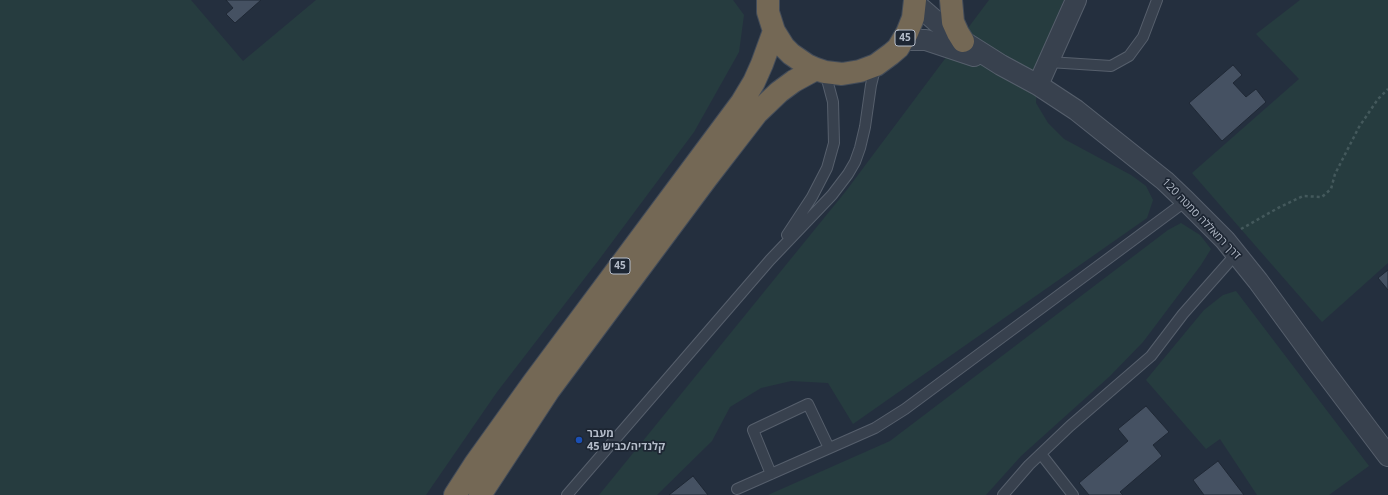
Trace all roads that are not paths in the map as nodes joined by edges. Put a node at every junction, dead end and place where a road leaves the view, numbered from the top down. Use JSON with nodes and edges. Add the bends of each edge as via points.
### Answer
{"nodes":[{"id":1,"x":768,"y":0,"type":"edge"},
{"id":2,"x":951,"y":0,"type":"edge"},
{"id":3,"x":1076,"y":0,"type":"edge"},
{"id":4,"x":1157,"y":0,"type":"edge"},
{"id":5,"x":915,"y":1,"type":"edge"},
{"id":6,"x":774,"y":31,"type":"junction"},
{"id":7,"x":903,"y":40,"type":"junction"},
{"id":8,"x":963,"y":41,"type":"junction"},
{"id":9,"x":1049,"y":62,"type":"junction"},
{"id":10,"x":876,"y":65,"type":"junction"},
{"id":11,"x":1001,"y":65,"type":"junction"},
{"id":12,"x":820,"y":70,"type":"junction"},
{"id":13,"x":1038,"y":85,"type":"junction"},
{"id":14,"x":1186,"y":201,"type":"junction"},
{"id":15,"x":1230,"y":247,"type":"junction"},
{"id":16,"x":770,"y":260,"type":"junction"},
{"id":17,"x":829,"y":448,"type":"junction"},
{"id":18,"x":1386,"y":450,"type":"edge"},
{"id":19,"x":1041,"y":454,"type":"junction"},
{"id":20,"x":771,"y":474,"type":"junction"},
{"id":21,"x":737,"y":489,"type":"dead end"},
{"id":22,"x":455,"y":495,"type":"edge"},
{"id":23,"x":480,"y":495,"type":"edge"},
{"id":24,"x":567,"y":495,"type":"edge"},
{"id":25,"x":1003,"y":495,"type":"edge"},
{"id":26,"x":1073,"y":495,"type":"edge"}],
"edges":[{"from":1,"to":6,"type":"highway","number":"45","via":[[768,12]]},
{"from":2,"to":8,"type":"highway","via":[[953,22]]},
{"from":3,"to":9,"type":"street"},
{"from":4,"to":9,"type":"lane","via":[[1143,37],[1130,56],[1111,66]]},
{"from":5,"to":7,"type":"highway","number":"45","via":[[910,26]]},
{"from":5,"to":8,"type":"street","name":"דרך רמאללה סמטה 120"},
{"from":6,"to":12,"type":"highway","number":"45","via":[[791,54]]},
{"from":6,"to":22,"type":"highway","number":"45","via":[[754,82],[742,102],[533,383]]},
{"from":7,"to":10,"type":"highway","number":"45","via":[[891,54]]},
{"from":7,"to":11,"type":"street","name":"דרך רמאללה סמטה 120","via":[[931,42]]},
{"from":8,"to":11,"type":"street","name":"דרך רמאללה סמטה 120"},
{"from":9,"to":13,"type":"street"},
{"from":10,"to":12,"type":"highway","number":"45","via":[[842,74]]},
{"from":10,"to":16,"type":"lane","via":[[865,127],[855,162],[839,186]]},
{"from":11,"to":13,"type":"street","name":"דרך רמאללה סמטה 120"},
{"from":12,"to":16,"type":"lane","via":[[833,102],[834,143],[827,168],[812,197]]},
{"from":12,"to":23,"type":"highway","number":"45","via":[[794,81],[778,92],[757,113],[549,390]]},
{"from":13,"to":14,"type":"street","name":"דרך רמאללה סמטה 120","via":[[1076,110],[1166,181]]},
{"from":14,"to":15,"type":"street","name":"דרך רמאללה סמטה 120"},
{"from":14,"to":17,"type":"lane","via":[[905,409],[875,428]]},
{"from":15,"to":18,"type":"street","name":"דרך רמאללה סמטה 120"},
{"from":15,"to":19,"type":"lane","via":[[1151,356]]},
{"from":16,"to":24,"type":"lane"},
{"from":17,"to":20,"type":"lane"},
{"from":17,"to":20,"type":"lane","via":[[808,404],[753,430]]},
{"from":19,"to":25,"type":"lane"},
{"from":19,"to":26,"type":"lane"},
{"from":20,"to":21,"type":"lane"}]}
